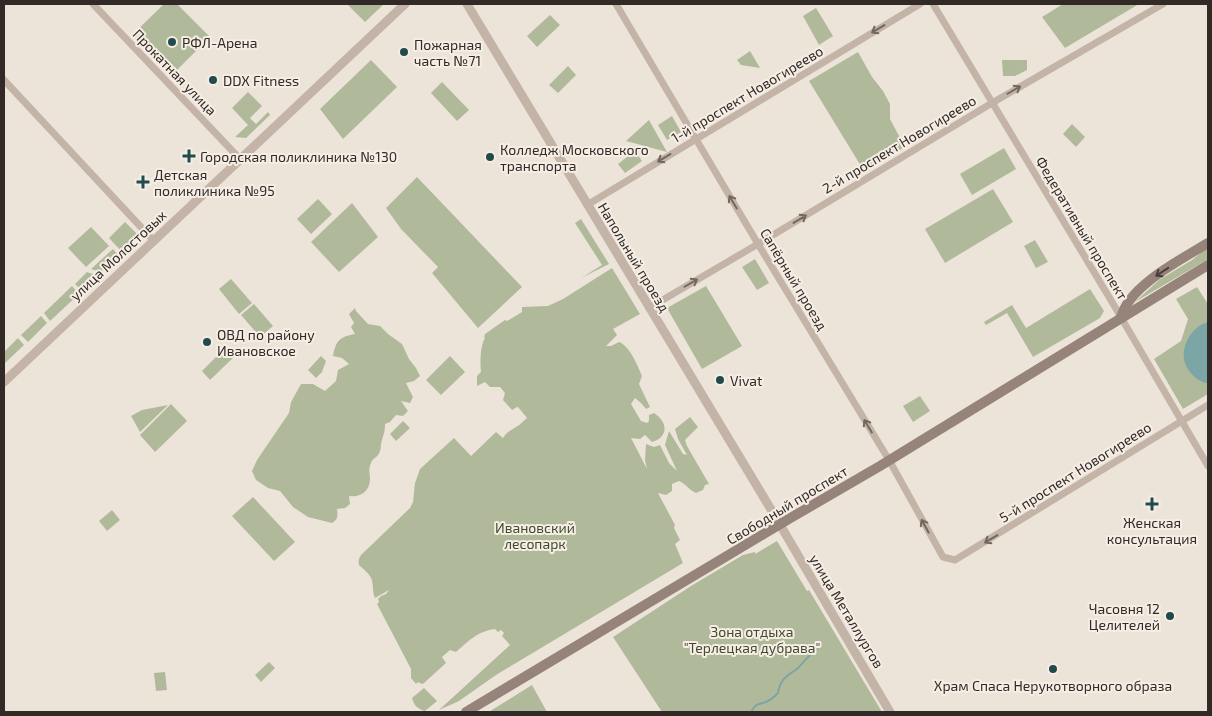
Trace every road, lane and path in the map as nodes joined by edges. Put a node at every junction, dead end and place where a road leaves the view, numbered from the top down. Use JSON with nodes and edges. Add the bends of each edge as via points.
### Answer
{"nodes":[{"id":1,"x":93,"y":4,"type":"edge"},
{"id":2,"x":405,"y":4,"type":"edge"},
{"id":3,"x":466,"y":4,"type":"edge"},
{"id":4,"x":616,"y":4,"type":"edge"},
{"id":5,"x":920,"y":4,"type":"edge"},
{"id":6,"x":932,"y":4,"type":"edge"},
{"id":7,"x":1163,"y":4,"type":"edge"},
{"id":8,"x":4,"y":80,"type":"edge"},
{"id":9,"x":992,"y":103,"type":"junction"},
{"id":10,"x":696,"y":139,"type":"junction"},
{"id":11,"x":240,"y":158,"type":"junction"},
{"id":12,"x":587,"y":205,"type":"junction"},
{"id":13,"x":153,"y":240,"type":"junction"},
{"id":14,"x":1208,"y":243,"type":"edge"},
{"id":15,"x":758,"y":244,"type":"junction"},
{"id":16,"x":1208,"y":265,"type":"edge"},
{"id":17,"x":648,"y":308,"type":"junction"},
{"id":18,"x":1121,"y":318,"type":"junction"},
{"id":19,"x":4,"y":382,"type":"edge"},
{"id":20,"x":1208,"y":405,"type":"edge"},
{"id":21,"x":1181,"y":421,"type":"junction"},
{"id":22,"x":889,"y":460,"type":"junction"},
{"id":23,"x":1208,"y":466,"type":"edge"},
{"id":24,"x":779,"y":524,"type":"junction"},
{"id":25,"x":955,"y":560,"type":"joint"},
{"id":26,"x":466,"y":712,"type":"edge"},
{"id":27,"x":890,"y":712,"type":"edge"}],
"edges":[{"from":1,"to":11,"type":"street","name":"Прокатная улица"},
{"from":2,"to":11,"type":"street","name":"улица Молостовых"},
{"from":3,"to":12,"type":"street","name":"Напольный проезд"},
{"from":4,"to":10,"type":"street","name":"Сапёрный проезд"},
{"from":5,"to":10,"type":"street","name":"1-й проспект Новогиреево","one_way":true},
{"from":6,"to":9,"type":"street","name":"Федеративный проспект"},
{"from":9,"to":7,"type":"street","name":"2-й проспект Новогиреево","one_way":true},
{"from":8,"to":13,"type":"street"},
{"from":15,"to":9,"type":"street","name":"2-й проспект Новогиреево","one_way":true},
{"from":9,"to":18,"type":"street","name":"Федеративный проспект"},
{"from":10,"to":12,"type":"street","name":"1-й проспект Новогиреево","one_way":true},
{"from":15,"to":10,"type":"street","name":"Сапёрный проезд","one_way":true},
{"from":11,"to":13,"type":"street","name":"улица Молостовых"},
{"from":12,"to":17,"type":"street","name":"Напольный проезд"},
{"from":13,"to":19,"type":"street","name":"улица Молостовых"},
{"from":14,"to":18,"type":"main road","name":"Свободный проспект","one_way":true,"via":[[1149,281],[1129,303]]},
{"from":17,"to":15,"type":"street","name":"2-й проспект Новогиреево","one_way":true},
{"from":22,"to":15,"type":"street","name":"Сапёрный проезд","one_way":true},
{"from":16,"to":18,"type":"main road","name":"Свободный проспект"},
{"from":17,"to":24,"type":"street","name":"Напольный проезд"},
{"from":18,"to":21,"type":"street","name":"Федеративный проспект"},
{"from":18,"to":22,"type":"main road","name":"Свободный проспект"},
{"from":20,"to":21,"type":"street","name":"5-й проспект Новогиреево"},
{"from":21,"to":23,"type":"street","name":"Федеративный проспект"},
{"from":21,"to":25,"type":"street","name":"5-й проспект Новогиреево","one_way":true},
{"from":22,"to":24,"type":"main road","name":"Свободный проспект"},
{"from":25,"to":22,"type":"street","name":"Сапёрный проезд","one_way":true,"via":[[943,557]]},
{"from":24,"to":26,"type":"main road","name":"Свободный проспект"},
{"from":24,"to":27,"type":"street","name":"улица Металлургов"}]}
